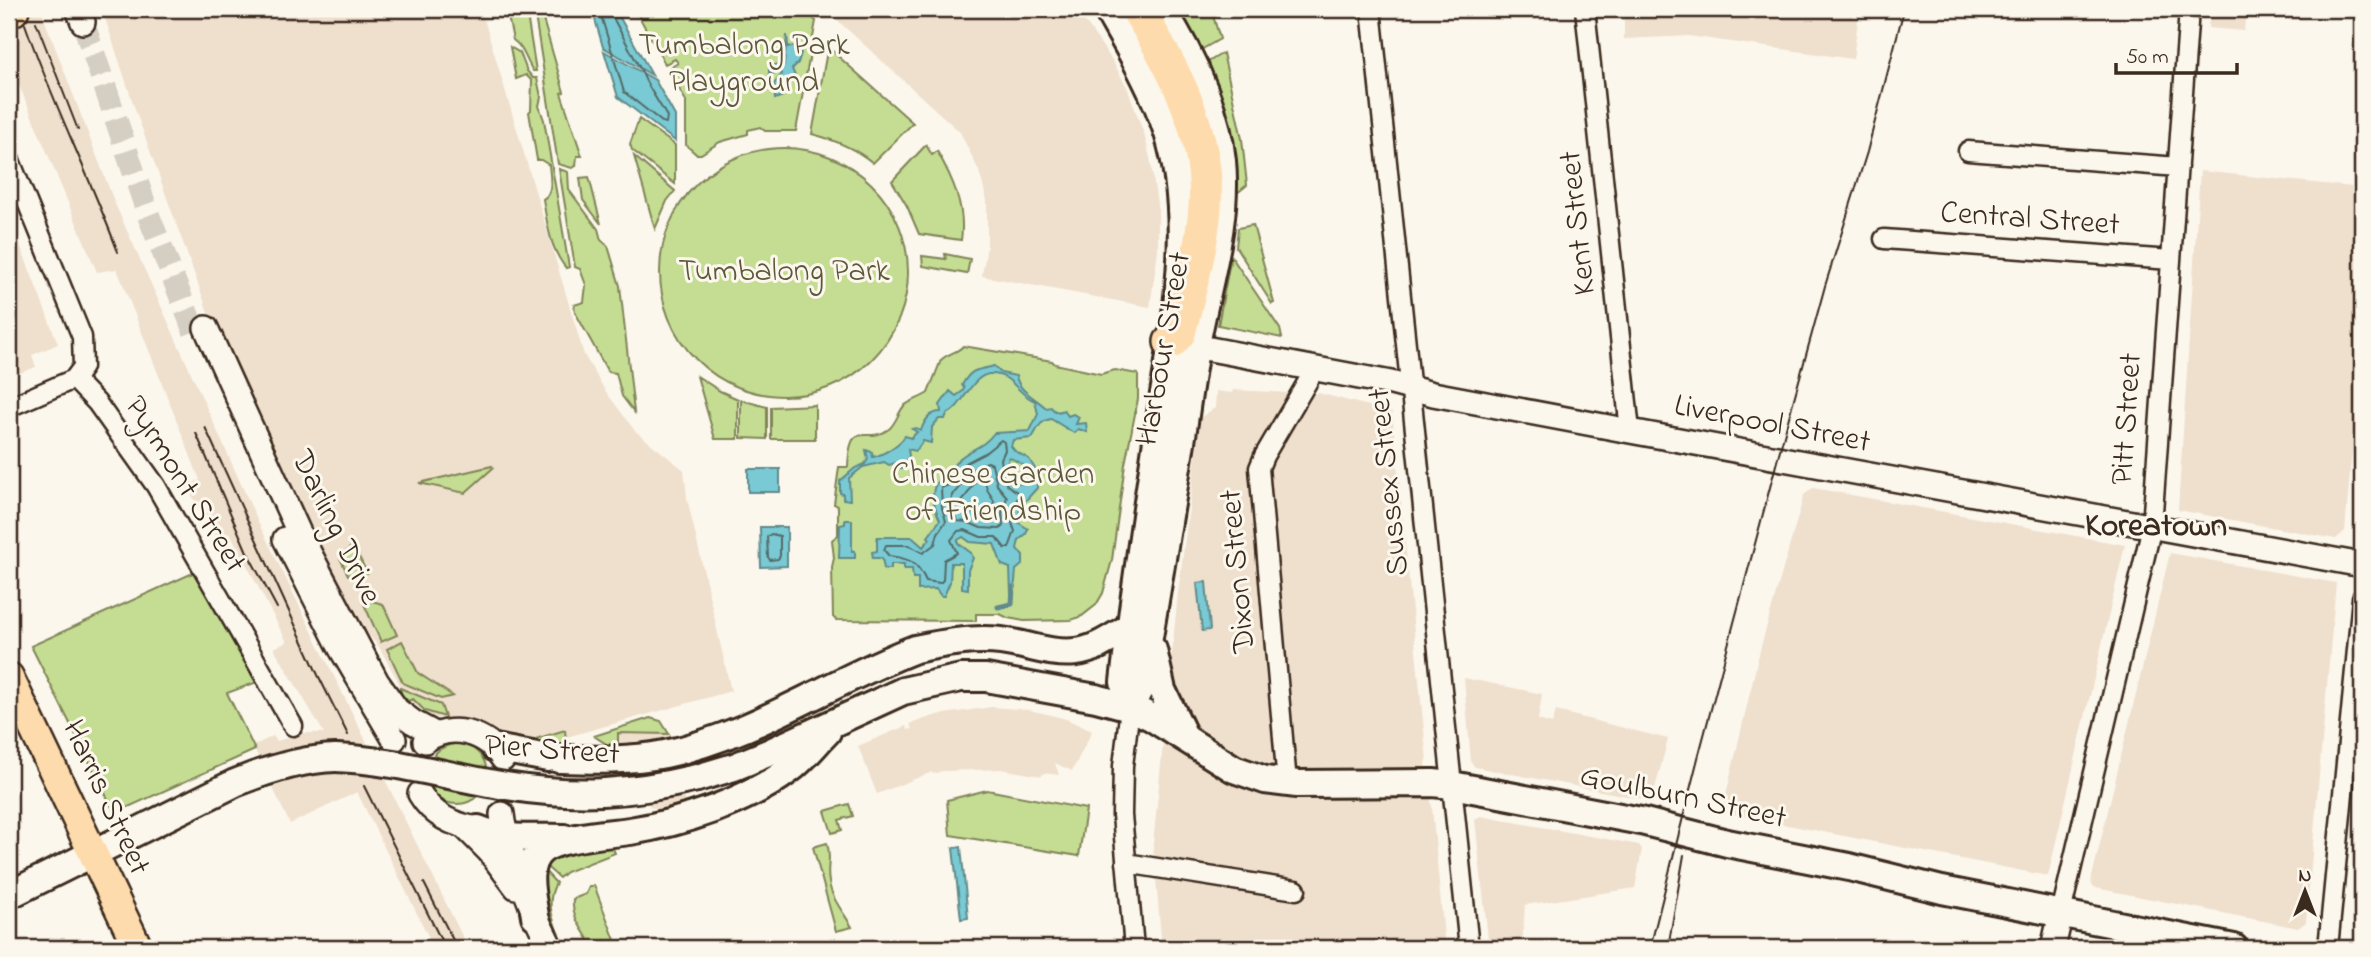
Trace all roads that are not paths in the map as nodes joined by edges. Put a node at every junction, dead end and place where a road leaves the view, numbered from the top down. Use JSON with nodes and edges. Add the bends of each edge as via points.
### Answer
{"nodes":[{"id":1,"x":1107,"y":9,"type":"edge"},
{"id":2,"x":1137,"y":9,"type":"edge"},
{"id":3,"x":1162,"y":9,"type":"edge"},
{"id":4,"x":1371,"y":9,"type":"edge"},
{"id":5,"x":1585,"y":9,"type":"edge"},
{"id":6,"x":2189,"y":9,"type":"edge"},
{"id":7,"x":1969,"y":151,"type":"dead end"},
{"id":8,"x":9,"y":158,"type":"edge"},
{"id":9,"x":2178,"y":167,"type":"junction"},
{"id":10,"x":1884,"y":239,"type":"dead end"},
{"id":11,"x":2171,"y":260,"type":"junction"},
{"id":12,"x":1183,"y":344,"type":"junction"},
{"id":13,"x":1315,"y":369,"type":"junction"},
{"id":14,"x":74,"y":379,"type":"junction"},
{"id":15,"x":1410,"y":388,"type":"junction"},
{"id":16,"x":9,"y":407,"type":"edge"},
{"id":17,"x":1630,"y":430,"type":"junction"},
{"id":18,"x":2152,"y":526,"type":"junction"},
{"id":19,"x":2362,"y":565,"type":"edge"},
{"id":20,"x":2362,"y":598,"type":"edge"},
{"id":21,"x":1140,"y":631,"type":"junction"},
{"id":22,"x":1003,"y":676,"type":"junction"},
{"id":23,"x":9,"y":677,"type":"edge"},
{"id":24,"x":1130,"y":707,"type":"junction"},
{"id":25,"x":838,"y":720,"type":"junction"},
{"id":26,"x":293,"y":726,"type":"dead end"},
{"id":27,"x":394,"y":739,"type":"dead end"},
{"id":28,"x":1187,"y":740,"type":"junction"},
{"id":29,"x":499,"y":754,"type":"joint"},
{"id":30,"x":1287,"y":783,"type":"junction"},
{"id":31,"x":1452,"y":785,"type":"junction"},
{"id":32,"x":420,"y":794,"type":"dead end"},
{"id":33,"x":504,"y":821,"type":"junction"},
{"id":34,"x":471,"y":828,"type":"junction"},
{"id":35,"x":579,"y":838,"type":"junction"},
{"id":36,"x":93,"y":855,"type":"junction"},
{"id":37,"x":1126,"y":863,"type":"junction"},
{"id":38,"x":1296,"y":890,"type":"dead end"},
{"id":39,"x":9,"y":895,"type":"edge"},
{"id":40,"x":2062,"y":913,"type":"junction"},
{"id":41,"x":535,"y":916,"type":"junction"},
{"id":42,"x":138,"y":948,"type":"edge"},
{"id":43,"x":551,"y":948,"type":"edge"},
{"id":44,"x":1134,"y":948,"type":"edge"},
{"id":45,"x":1469,"y":948,"type":"edge"},
{"id":46,"x":2053,"y":948,"type":"edge"},
{"id":47,"x":2234,"y":948,"type":"edge"},
{"id":48,"x":2328,"y":948,"type":"edge"}],
"edges":[{"from":1,"to":12,"type":"main road","name":"Harbour Street","via":[[1167,132],[1178,180]]},
{"from":2,"to":12,"type":"highway","via":[[1180,87],[1203,168],[1205,208],[1179,332]]},
{"from":3,"to":12,"type":"main road","name":"Harbour Street","via":[[1208,104],[1222,160],[1219,235]]},
{"from":4,"to":15,"type":"street","name":"Sussex Street"},
{"from":5,"to":17,"type":"street","name":"Kent Street"},
{"from":6,"to":9,"type":"street","name":"Pitt Street"},
{"from":7,"to":9,"type":"street"},
{"from":8,"to":14,"type":"street","via":[[82,337],[83,368]]},
{"from":9,"to":11,"type":"street","name":"Pitt Street"},
{"from":10,"to":11,"type":"street","name":"Central Street"},
{"from":11,"to":18,"type":"street","name":"Pitt Street"},
{"from":12,"to":13,"type":"street","name":"Liverpool Street"},
{"from":12,"to":21,"type":"main road","name":"Harbour Street"},
{"from":13,"to":15,"type":"street","name":"Liverpool Street"},
{"from":13,"to":30,"type":"street","name":"Dixon Street","via":[[1259,468]]},
{"from":14,"to":16,"type":"street"},
{"from":14,"to":26,"type":"street","name":"Pyrmont Street","via":[[156,486]]},
{"from":15,"to":17,"type":"street","name":"Liverpool Street"},
{"from":15,"to":31,"type":"street","name":"Sussex Street"},
{"from":17,"to":18,"type":"street","name":"Liverpool Street"},
{"from":18,"to":19,"type":"street","name":"Liverpool Street"},
{"from":18,"to":40,"type":"street","name":"Pitt Street"},
{"from":20,"to":48,"type":"street"},
{"from":21,"to":22,"type":"main road","via":[[1087,667]]},
{"from":21,"to":24,"type":"main road","name":"Harbour Street","via":[[1142,687]]},
{"from":21,"to":28,"type":"main road"},
{"from":21,"to":29,"type":"main road","via":[[1079,652],[983,640],[915,649],[721,737],[665,754],[553,758]]},
{"from":22,"to":24,"type":"main road","name":"Pier Street"},
{"from":22,"to":25,"type":"main road","name":"Pier Street","via":[[924,685]]},
{"from":23,"to":36,"type":"main road","name":"Harris Street"},
{"from":24,"to":28,"type":"main road","name":"Goulburn Street"},
{"from":24,"to":37,"type":"street","name":"Harbour Street","via":[[1122,792]]},
{"from":25,"to":35,"type":"main road","via":[[790,770],[716,808],[654,826]]},
{"from":25,"to":36,"type":"main road","name":"Pier Street","bridge":true,"via":[[734,767],[617,793],[543,791],[380,761],[324,759],[257,775]]},
{"from":27,"to":29,"type":"street","name":"Darling Drive","via":[[286,542],[201,333],[377,682],[397,710],[429,739],[447,731],[471,733]]},
{"from":28,"to":30,"type":"main road","name":"Goulburn Street","via":[[1234,769]]},
{"from":30,"to":31,"type":"main road","name":"Goulburn Street"},
{"from":31,"to":40,"type":"main road","name":"Goulburn Street","via":[[1641,821],[1930,888]]},
{"from":31,"to":45,"type":"street","name":"Sussex Street"},
{"from":32,"to":34,"type":"street","via":[[440,816]]},
{"from":33,"to":34,"type":"main road","via":[[493,835]]},
{"from":33,"to":35,"type":"main road"},
{"from":33,"to":41,"type":"street"},
{"from":34,"to":41,"type":"street"},
{"from":35,"to":41,"type":"main road","via":[[552,845],[534,859],[530,880]]},
{"from":36,"to":39,"type":"main road","name":"Pier Street"},
{"from":36,"to":42,"type":"main road","name":"Harris Street"},
{"from":37,"to":38,"type":"street"},
{"from":37,"to":44,"type":"street","name":"Harbour Street"},
{"from":40,"to":46,"type":"street","name":"Pitt Street"},
{"from":40,"to":47,"type":"main road","name":"Goulburn Street"},
{"from":41,"to":43,"type":"street"}]}
